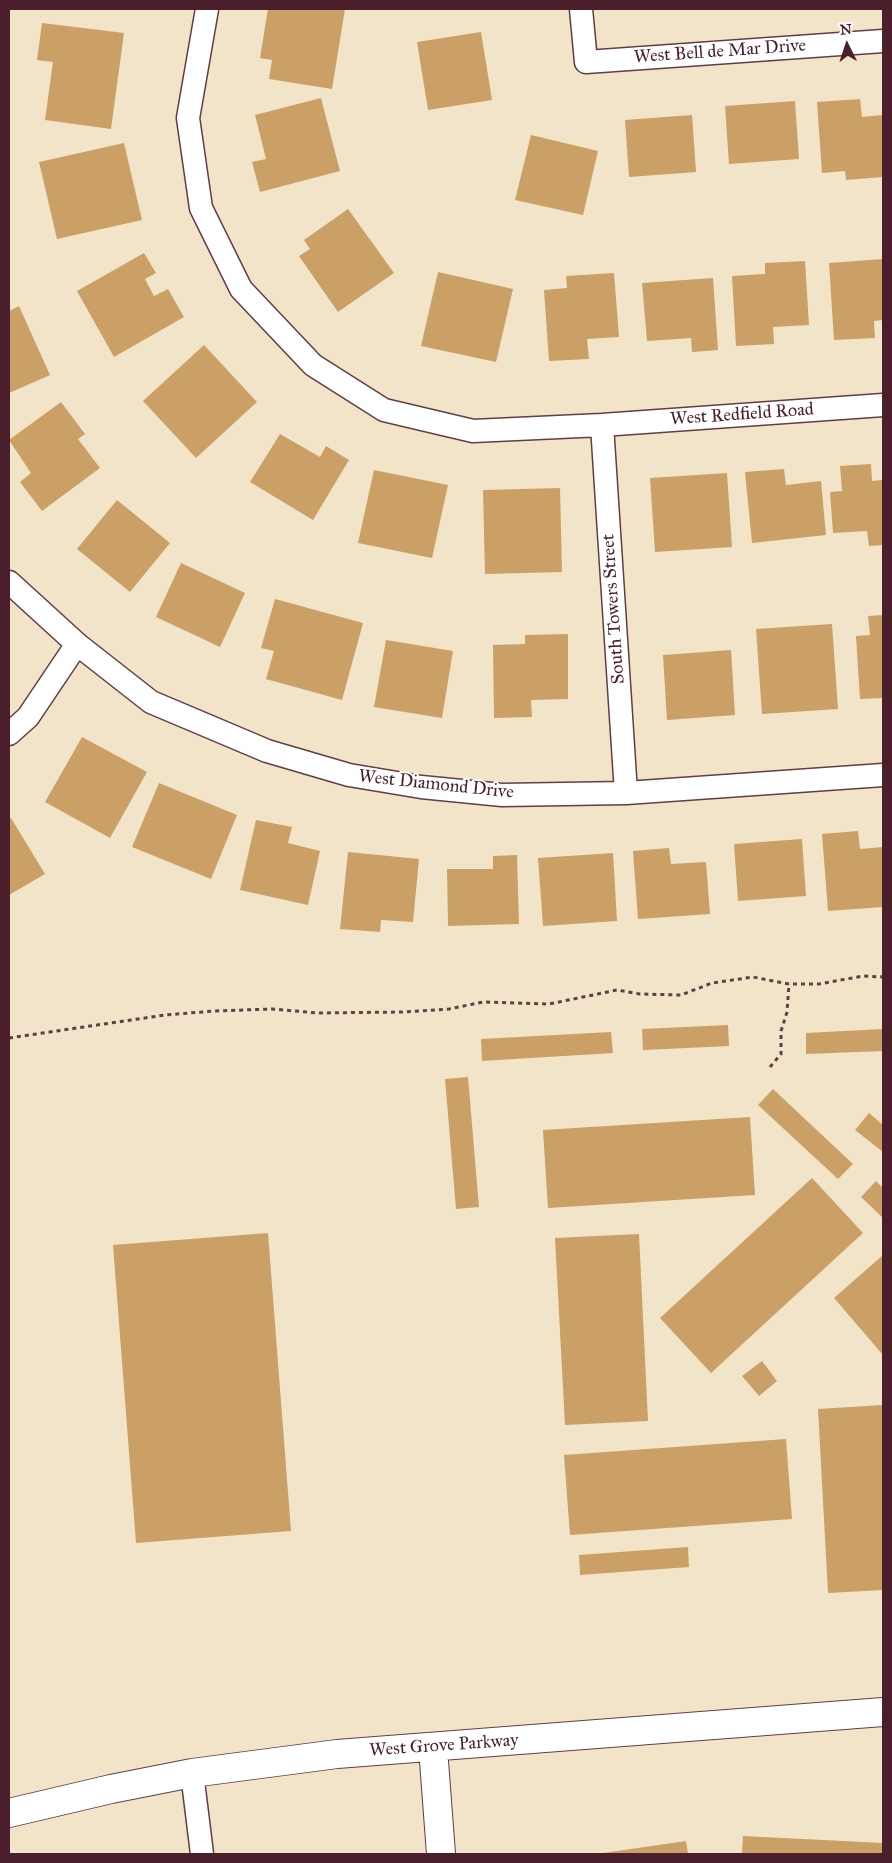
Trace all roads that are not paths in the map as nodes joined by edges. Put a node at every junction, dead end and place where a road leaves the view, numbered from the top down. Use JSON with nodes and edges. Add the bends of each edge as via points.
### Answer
{"nodes":[{"id":1,"x":207,"y":9,"type":"edge"},
{"id":2,"x":581,"y":9,"type":"edge"},
{"id":3,"x":883,"y":41,"type":"edge"},
{"id":4,"x":883,"y":405,"type":"edge"},
{"id":5,"x":602,"y":425,"type":"junction"},
{"id":6,"x":9,"y":582,"type":"edge"},
{"id":7,"x":76,"y":644,"type":"junction"},
{"id":8,"x":9,"y":734,"type":"edge"},
{"id":9,"x":883,"y":775,"type":"edge"},
{"id":10,"x":626,"y":793,"type":"junction"},
{"id":11,"x":883,"y":1712,"type":"edge"},
{"id":12,"x":433,"y":1748,"type":"junction"},
{"id":13,"x":192,"y":1773,"type":"junction"},
{"id":14,"x":9,"y":1813,"type":"edge"},
{"id":15,"x":202,"y":1854,"type":"edge"},
{"id":16,"x":441,"y":1854,"type":"edge"}],
"edges":[{"from":1,"to":5,"type":"street","name":"West Redfield Road","via":[[188,118],[201,208],[241,289],[314,365],[384,410],[474,431]]},
{"from":2,"to":3,"type":"street","name":"West Bell de Mar Drive","via":[[586,62]]},
{"from":4,"to":5,"type":"street","name":"West Redfield Road"},
{"from":5,"to":10,"type":"street","name":"South Towers Street"},
{"from":6,"to":7,"type":"street","name":"West Diamond Drive"},
{"from":7,"to":8,"type":"street","via":[[28,717]]},
{"from":7,"to":10,"type":"street","name":"West Diamond Drive","via":[[151,702],[267,751],[349,776],[502,795]]},
{"from":9,"to":10,"type":"street","name":"West Diamond Drive"},
{"from":11,"to":12,"type":"street","name":"West Grove Parkway"},
{"from":12,"to":13,"type":"street","name":"West Grove Parkway","via":[[337,1754]]},
{"from":12,"to":16,"type":"street"},
{"from":13,"to":14,"type":"street","name":"West Grove Parkway"},
{"from":13,"to":15,"type":"street"}]}
